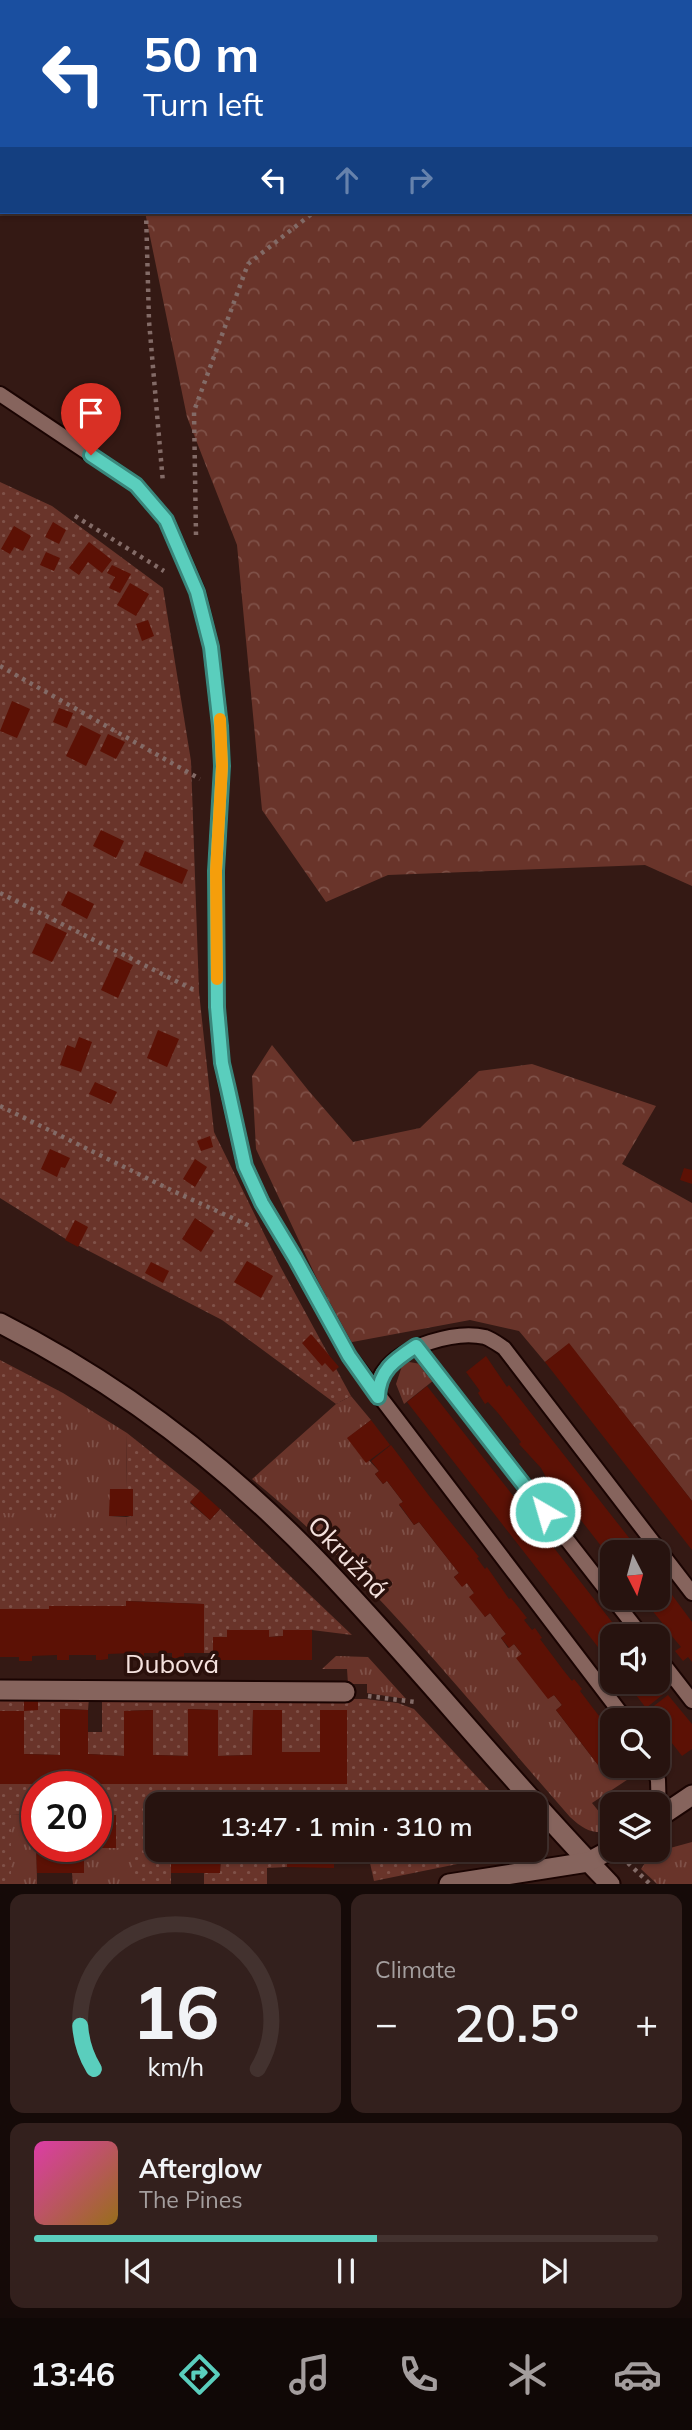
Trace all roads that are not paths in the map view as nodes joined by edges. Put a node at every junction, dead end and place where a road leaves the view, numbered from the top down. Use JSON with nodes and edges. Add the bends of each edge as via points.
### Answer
{"nodes":[{"id":1,"x":0,"y":394,"type":"edge"},
{"id":2,"x":0,"y":1323,"type":"edge"},
{"id":3,"x":416,"y":1346,"type":"junction"},
{"id":4,"x":378,"y":1397,"type":"junction"},
{"id":5,"x":692,"y":1593,"type":"edge"},
{"id":6,"x":633,"y":1624,"type":"edge"},
{"id":7,"x":670,"y":1673,"type":"edge"},
{"id":8,"x":0,"y":1690,"type":"edge"},
{"id":9,"x":345,"y":1692,"type":"road end"},
{"id":10,"x":692,"y":1701,"type":"edge"},
{"id":11,"x":617,"y":1708,"type":"edge"},
{"id":12,"x":692,"y":1795,"type":"edge"},
{"id":13,"x":670,"y":1810,"type":"edge"},
{"id":14,"x":600,"y":1858,"type":"edge"},
{"id":15,"x":588,"y":1862,"type":"junction"},
{"id":16,"x":449,"y":1884,"type":"edge"},
{"id":17,"x":610,"y":1884,"type":"edge"}],
"edges":[{"from":1,"to":4,"type":"lane","via":[[136,485],[166,520],[197,592],[211,647],[221,753],[217,1007],[222,1063],[245,1166],[349,1356]]},
{"from":2,"to":15,"type":"street","name":"Okružná","via":[[155,1418],[269,1513],[317,1560]]},
{"from":3,"to":4,"type":"lane","via":[[384,1371]]},
{"from":3,"to":5,"type":"lane","via":[[469,1335],[488,1338],[504,1348]]},
{"from":3,"to":6,"type":"lane"},
{"from":4,"to":11,"type":"lane"},
{"from":7,"to":10,"type":"lane"},
{"from":8,"to":9,"type":"street","name":"Dubová"},
{"from":12,"to":13,"type":"street"},
{"from":14,"to":15,"type":"street"},
{"from":15,"to":16,"type":"street"},
{"from":15,"to":17,"type":"street","name":"Okružná"}]}
